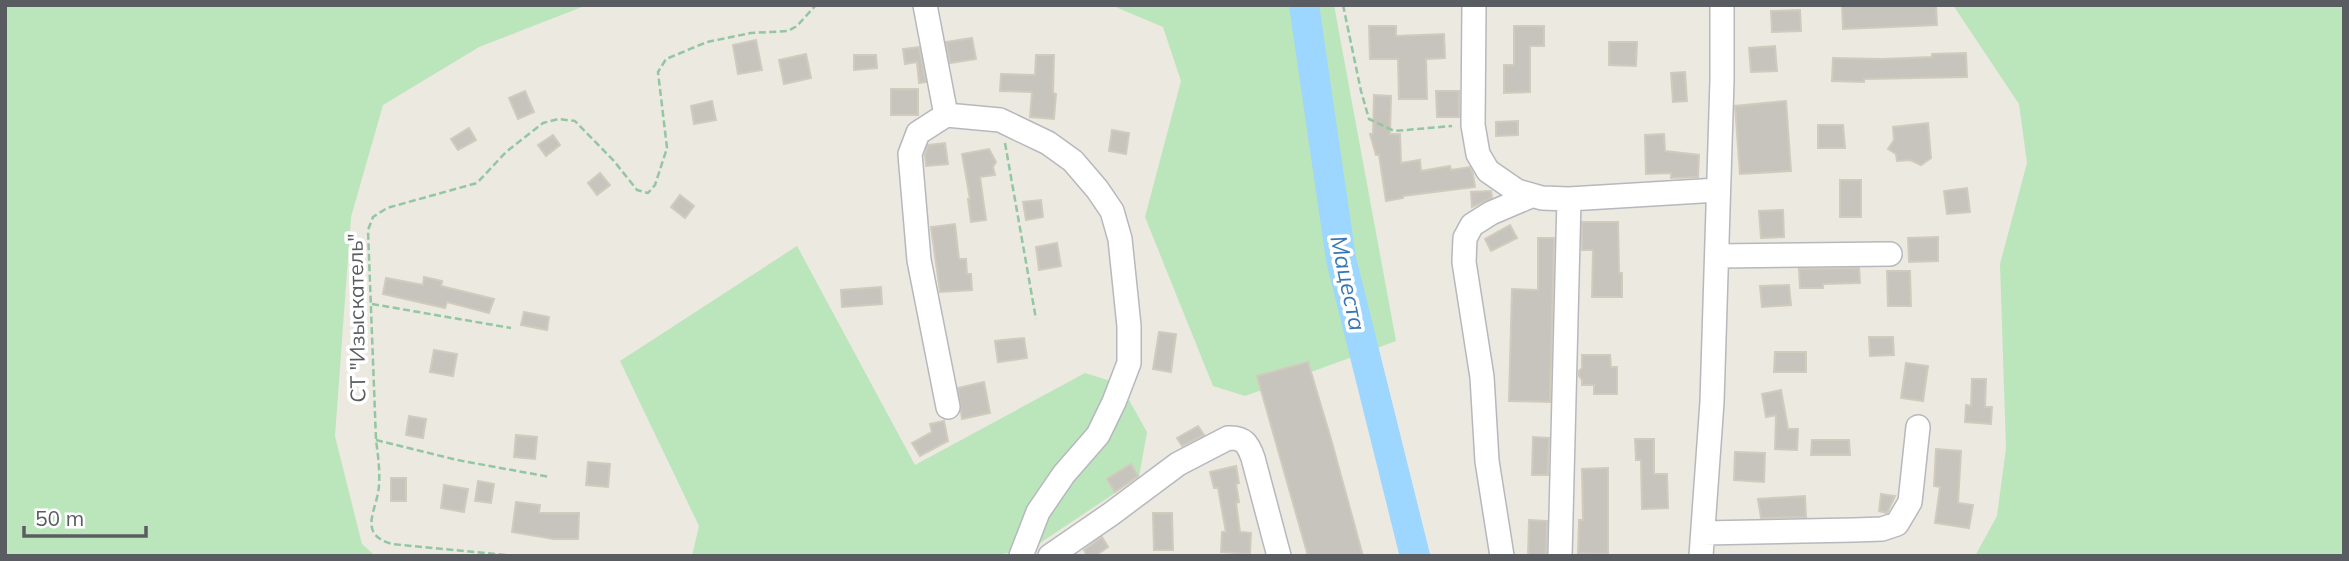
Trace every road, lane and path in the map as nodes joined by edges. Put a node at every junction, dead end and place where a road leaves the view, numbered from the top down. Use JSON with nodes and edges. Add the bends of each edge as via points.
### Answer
{"nodes":[{"id":1,"x":816,"y":5,"type":"edge"},
{"id":2,"x":925,"y":5,"type":"edge"},
{"id":3,"x":1343,"y":5,"type":"edge"},
{"id":4,"x":1474,"y":5,"type":"edge"},
{"id":5,"x":1722,"y":5,"type":"edge"},
{"id":6,"x":946,"y":115,"type":"junction"},
{"id":7,"x":1000,"y":120,"type":"junction"},
{"id":8,"x":1473,"y":125,"type":"junction"},
{"id":9,"x":1718,"y":190,"type":"junction"},
{"id":10,"x":1531,"y":196,"type":"junction"},
{"id":11,"x":1569,"y":199,"type":"junction"},
{"id":12,"x":1891,"y":254,"type":"dead end"},
{"id":13,"x":1717,"y":256,"type":"junction"},
{"id":14,"x":372,"y":304,"type":"junction"},
{"id":15,"x":1036,"y":319,"type":"dead end"},
{"id":16,"x":511,"y":328,"type":"dead end"},
{"id":17,"x":948,"y":407,"type":"dead end"},
{"id":18,"x":1918,"y":426,"type":"dead end"},
{"id":19,"x":376,"y":440,"type":"junction"},
{"id":20,"x":550,"y":477,"type":"dead end"},
{"id":21,"x":1703,"y":533,"type":"junction"},
{"id":22,"x":516,"y":556,"type":"edge"},
{"id":23,"x":1021,"y":556,"type":"edge"},
{"id":24,"x":1050,"y":556,"type":"edge"},
{"id":25,"x":1279,"y":556,"type":"edge"},
{"id":26,"x":1502,"y":556,"type":"edge"},
{"id":27,"x":1560,"y":556,"type":"edge"},
{"id":28,"x":1701,"y":556,"type":"edge"}],
"edges":[{"from":1,"to":14,"type":"path","name":"СТ \"Изыскатель\"","via":[[788,31],[707,42],[666,59],[658,72],[667,148],[648,193],[637,190],[575,121],[558,119],[543,123],[506,152],[477,183],[387,208],[373,218],[368,230]]},
{"from":2,"to":6,"type":"street"},
{"from":3,"to":8,"type":"path","via":[[1369,119],[1394,131]]},
{"from":4,"to":8,"type":"street"},
{"from":5,"to":9,"type":"street"},
{"from":6,"to":7,"type":"street"},
{"from":6,"to":17,"type":"street","via":[[918,134],[909,154],[919,260]]},
{"from":7,"to":15,"type":"path"},
{"from":7,"to":23,"type":"street","via":[[1073,161],[1112,211],[1120,239],[1129,326],[1129,363],[1114,402],[1098,435],[1038,512]]},
{"from":8,"to":10,"type":"street","via":[[1478,154],[1488,171]]},
{"from":9,"to":11,"type":"street"},
{"from":9,"to":13,"type":"street"},
{"from":10,"to":11,"type":"street"},
{"from":10,"to":26,"type":"street","via":[[1472,225],[1465,238],[1487,461]]},
{"from":11,"to":27,"type":"street"},
{"from":12,"to":13,"type":"street"},
{"from":13,"to":21,"type":"street"},
{"from":14,"to":16,"type":"path"},
{"from":14,"to":19,"type":"path","name":"СТ \"Изыскатель\""},
{"from":18,"to":21,"type":"street","via":[[1910,502],[1897,524],[1868,529]]},
{"from":19,"to":20,"type":"path"},
{"from":19,"to":22,"type":"path","name":"СТ \"Изыскатель\"","via":[[379,489],[371,513],[372,532],[379,541]]},
{"from":21,"to":28,"type":"street"},
{"from":24,"to":25,"type":"street","via":[[1178,464],[1228,438],[1245,441],[1254,458]]}]}
